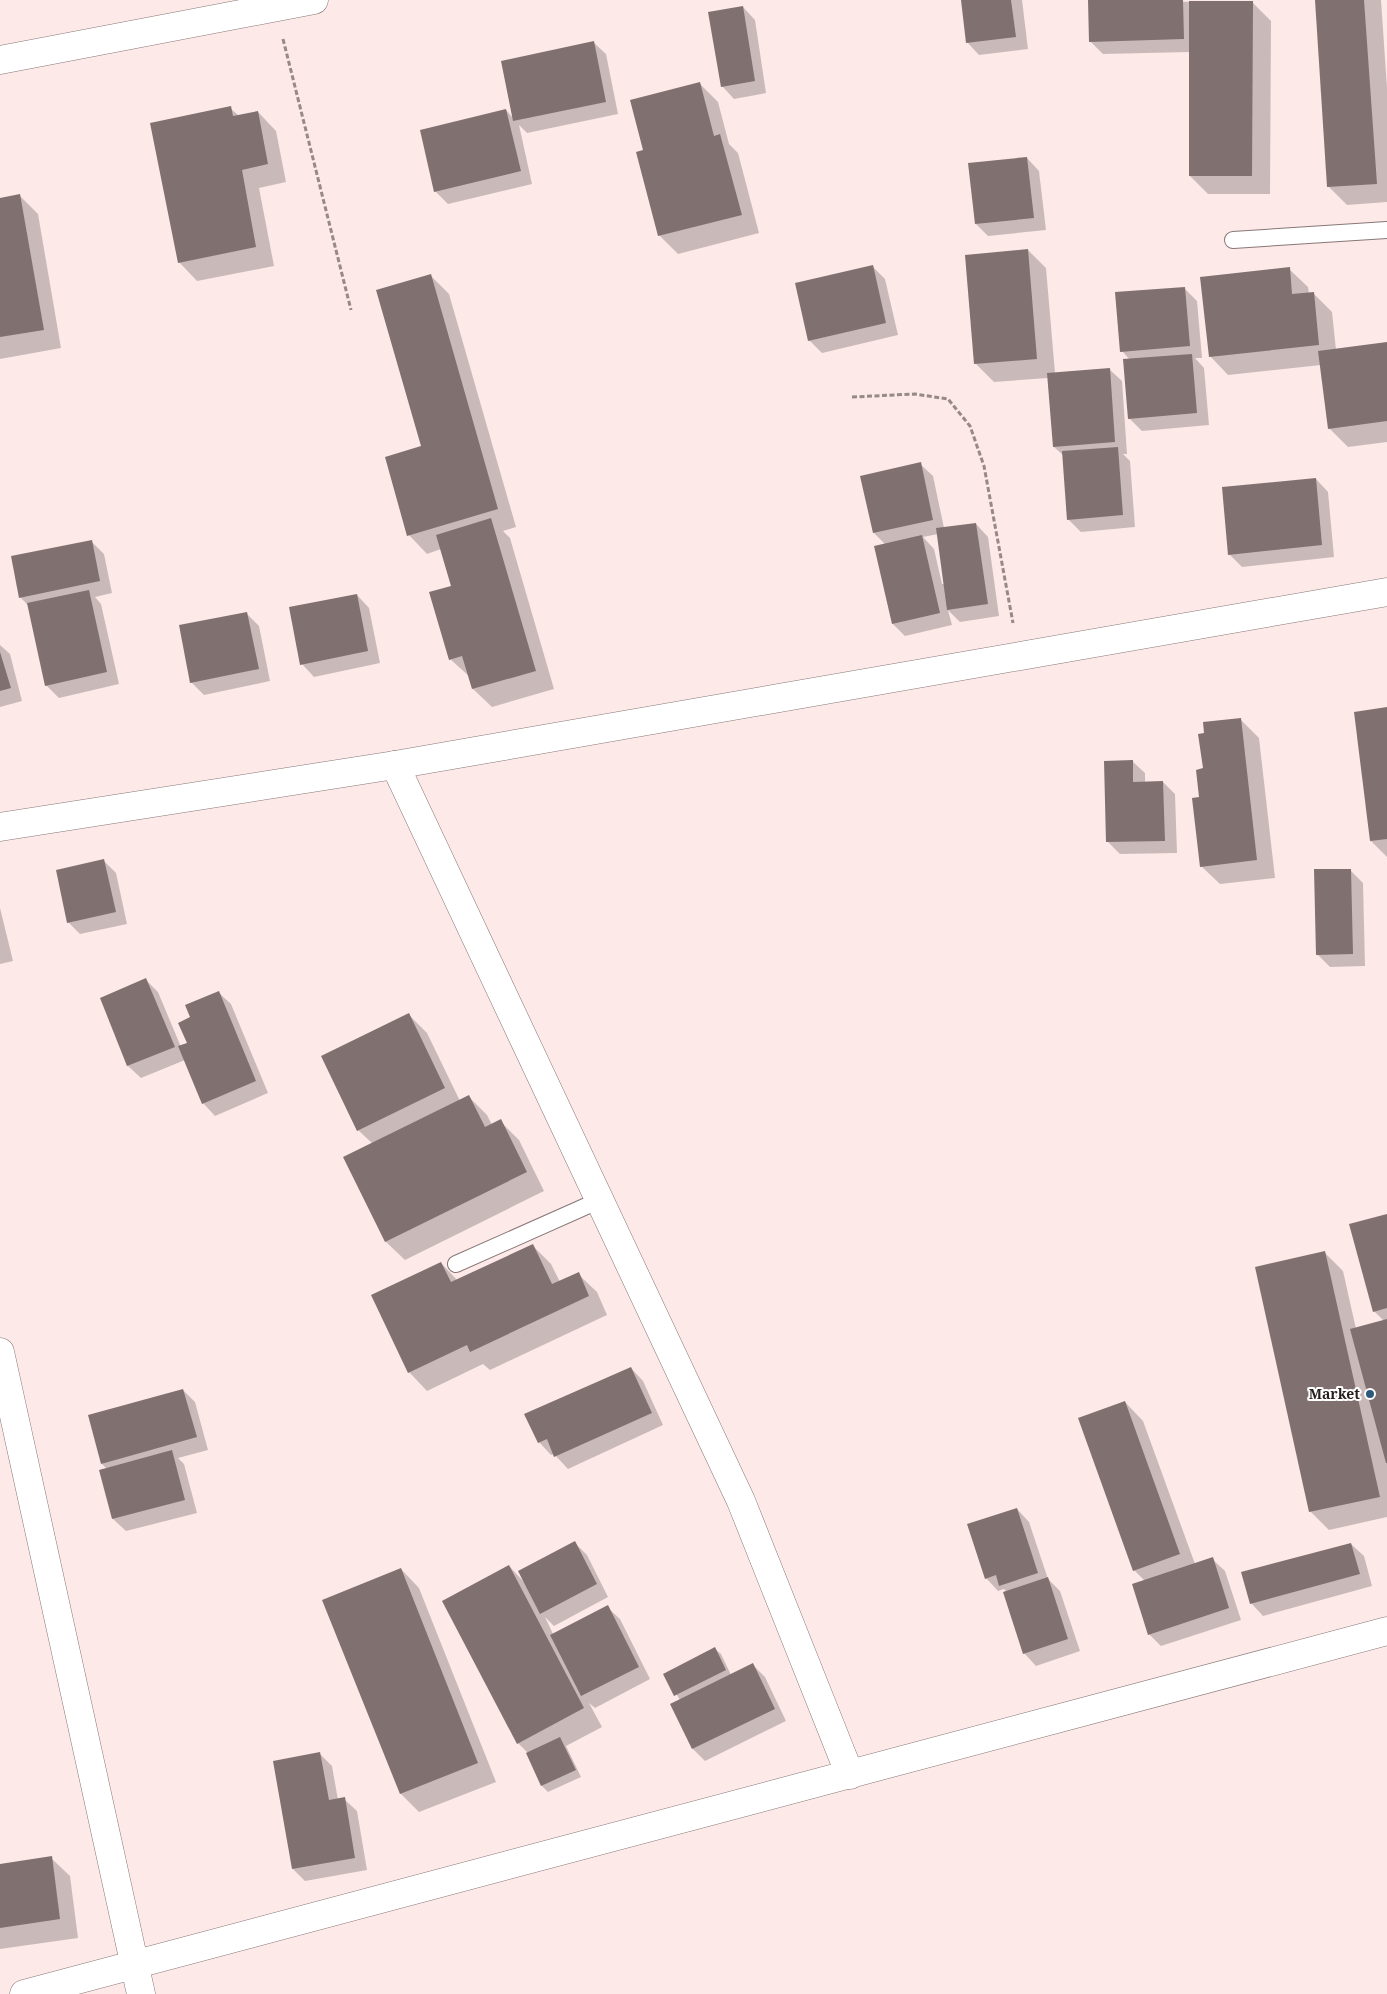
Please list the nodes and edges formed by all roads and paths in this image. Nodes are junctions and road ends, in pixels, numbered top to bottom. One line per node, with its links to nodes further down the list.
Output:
1 (314, 0): 2 (street)
2 (275, 7): 3 (street); 6 (path)
3 (0, 60)
4 (1387, 230): 5 (lane)
5 (1233, 240)
6 (351, 310)
7 (852, 397): 9 (path)
8 (1387, 592): 9 (street)
9 (1019, 656): 10 (street)
10 (395, 765): 11 (street); 12 (street)
11 (0, 827)
12 (600, 1200): 13 (lane); 16 (street)
13 (456, 1264)
14 (0, 1352): 17 (street)
15 (1387, 1631): 16 (street)
16 (850, 1776): 17 (street)
17 (134, 1964): 18 (street); 19 (street)
18 (24, 1994)
19 (141, 1994)

